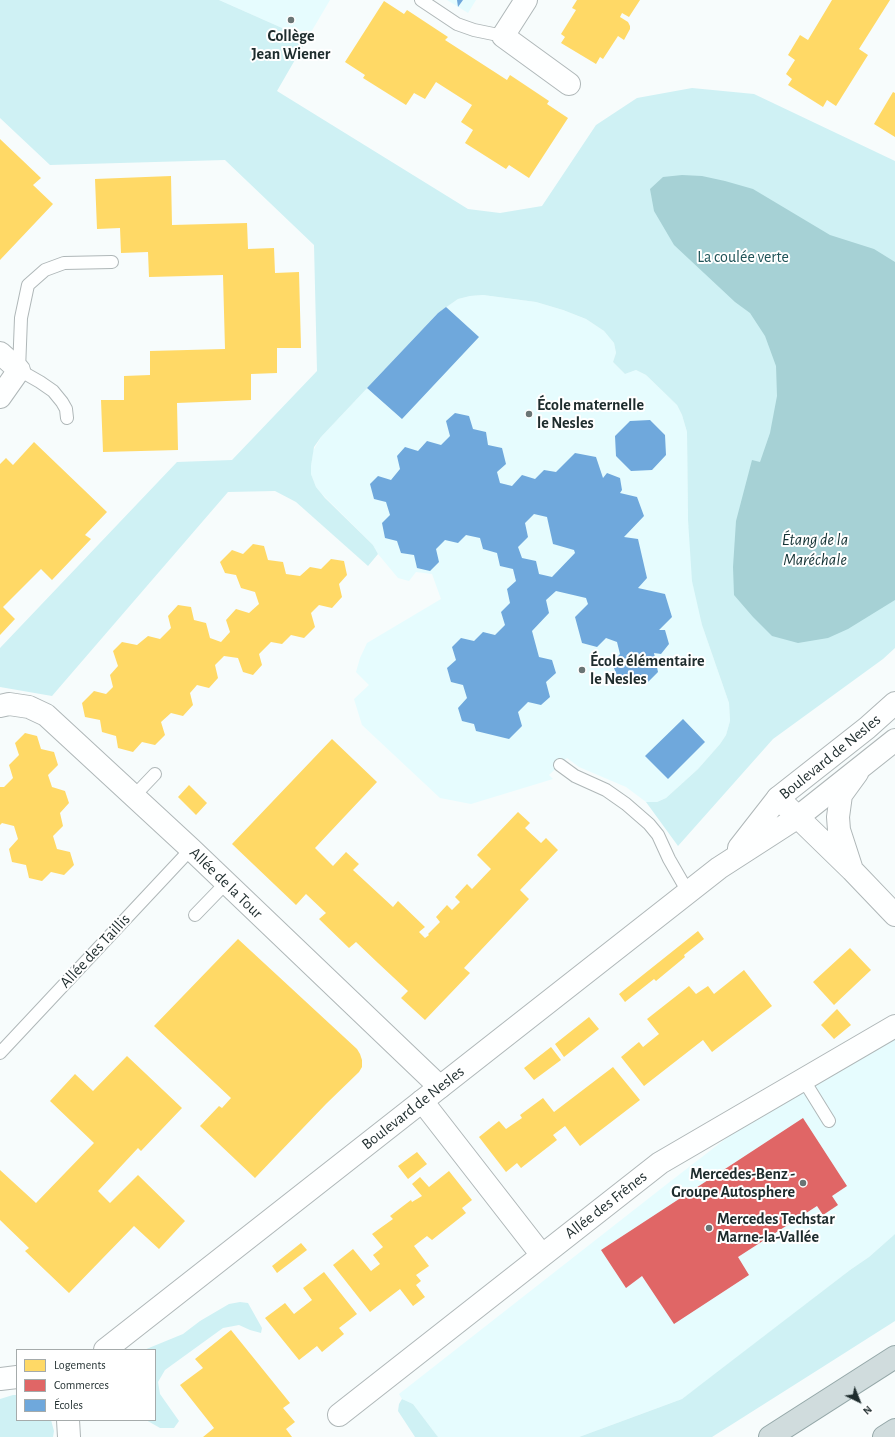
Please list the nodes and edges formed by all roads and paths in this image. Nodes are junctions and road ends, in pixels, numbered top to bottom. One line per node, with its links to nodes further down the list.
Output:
1 (421, 0): 3 (lane)
2 (526, 0): 3 (street)
3 (503, 36): 4 (street)
4 (569, 84)
5 (112, 262): 7 (lane)
6 (0, 353): 7 (street)
7 (19, 370): 8 (street); 9 (lane)
8 (0, 397)
9 (67, 418)
10 (895, 703): 17 (street, Boulevard de Nesles)
11 (0, 706): 16 (street, Allée de la Tour)
12 (895, 740): 14 (street, Boulevard de Nesles)
13 (560, 765): 23 (lane)
14 (863, 766): 18 (street, Boulevard de Nesles); 21 (street)
15 (155, 774): 16 (lane)
16 (134, 796): 19 (street, Allée de la Tour)
17 (778, 798): 18 (street); 20 (street, Boulevard de Nesles)
18 (798, 818): 20 (street, Boulevard de Nesles); 21 (street)
19 (191, 849): 22 (street, Allée de la Tour); 27 (lane, Allée des Taillis)
20 (721, 867): 23 (street, Boulevard de Nesles)
21 (852, 870): 25 (street)
22 (226, 883): 24 (lane); 29 (street, Allée de la Tour)
23 (688, 892): 29 (street, Boulevard de Nesles)
24 (195, 915)
25 (895, 915)
26 (895, 1026): 28 (street, Allée des Frênes)
27 (0, 1053)
28 (803, 1079): 31 (lane); 32 (street, Allée des Frênes)
29 (440, 1087): 30 (street, Boulevard de Nesles)
30 (422, 1101): 32 (street); 33 (street, Boulevard de Nesles)
31 (829, 1121)
32 (542, 1254): 37 (street, Allée des Frênes)
33 (106, 1349)
34 (895, 1357): 41 (highway)
35 (16, 1377): 36 (street)
36 (0, 1379)
37 (339, 1415)
38 (68, 1421): 40 (street)
39 (895, 1430): 42 (highway)
40 (69, 1437)
41 (770, 1437)
42 (884, 1437)

